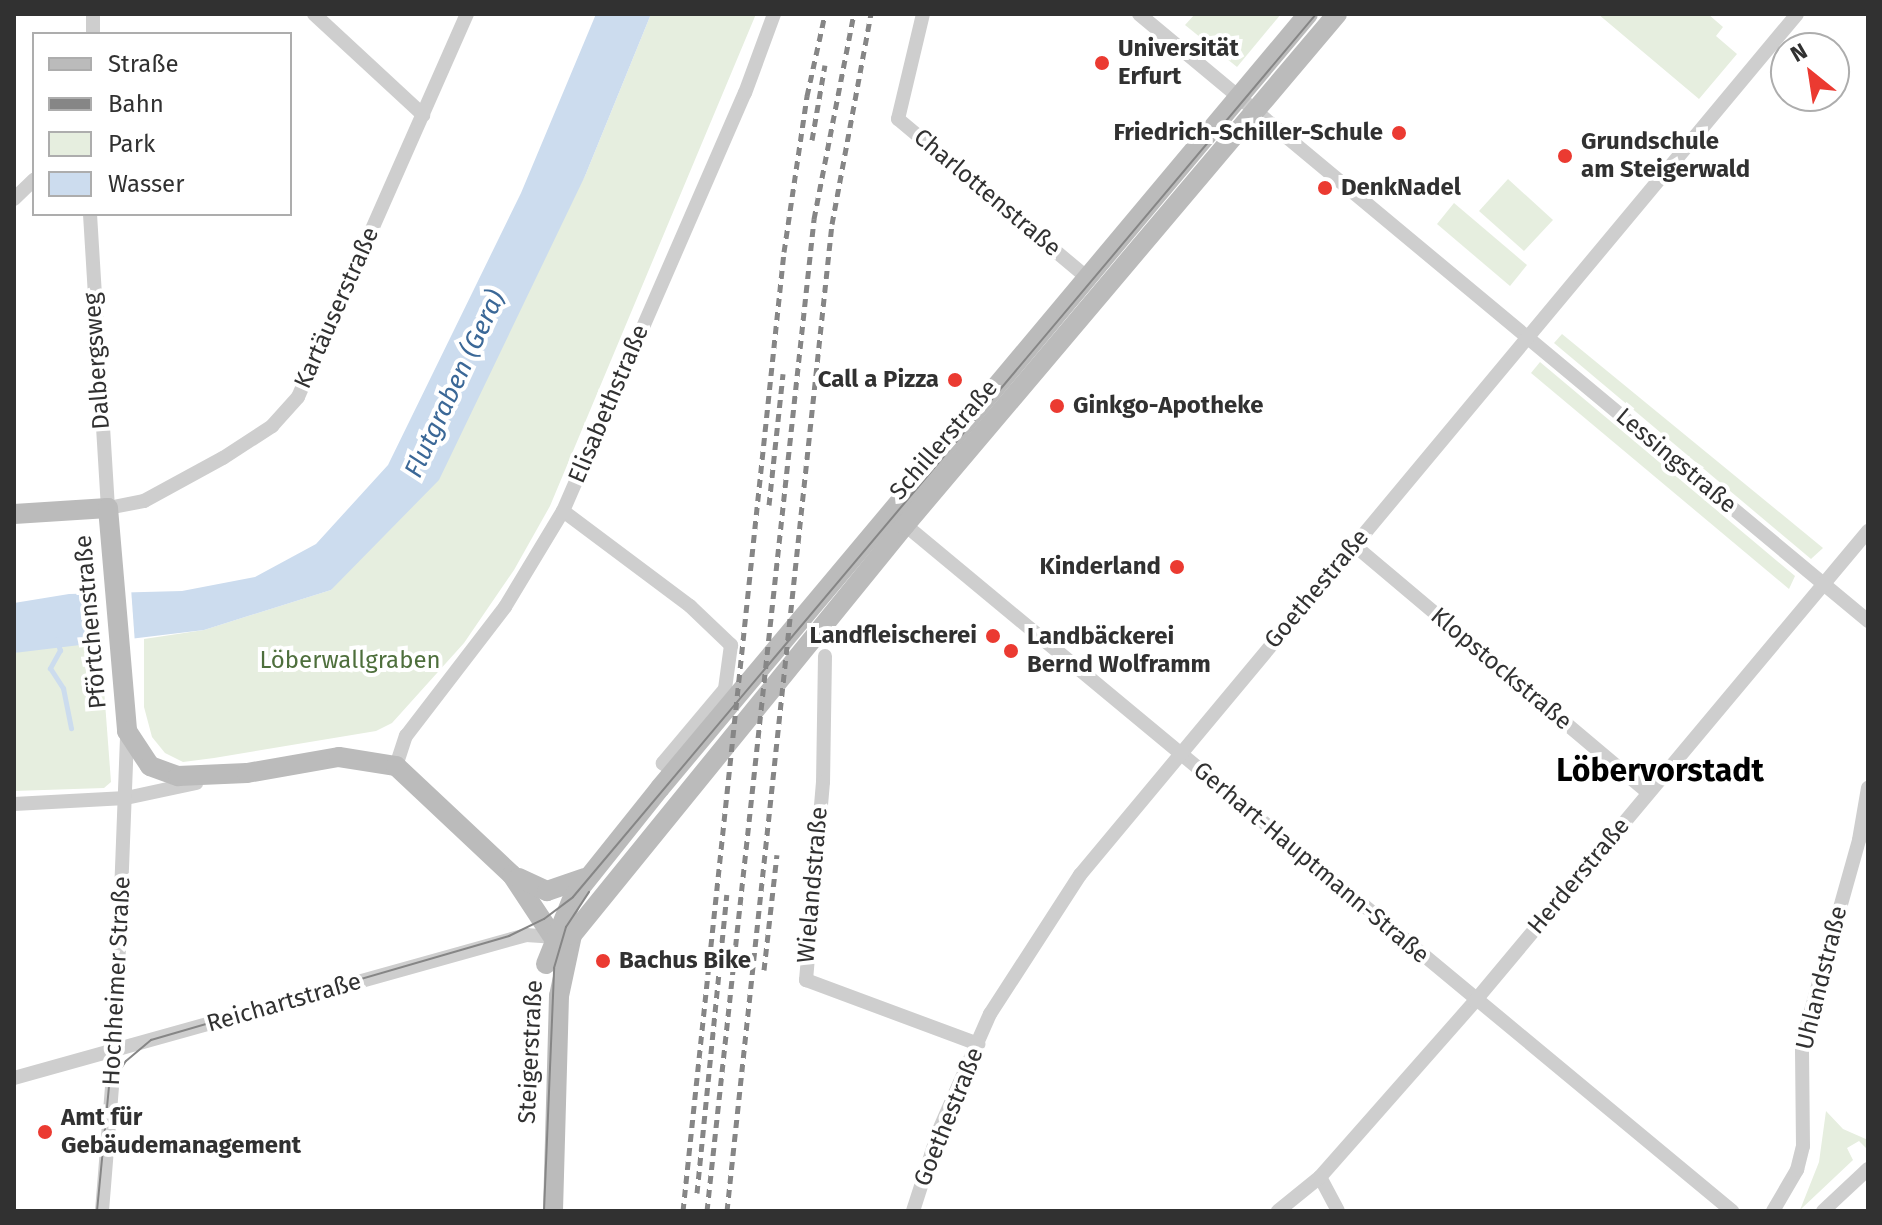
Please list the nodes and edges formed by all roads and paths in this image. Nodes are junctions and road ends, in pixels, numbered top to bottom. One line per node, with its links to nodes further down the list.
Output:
1 (314, 14): 11 (street)
2 (467, 14): 11 (street, Kartäuserstraße)
3 (774, 14): 18 (street, Elisabethstraße)
4 (923, 14): 15 (street, Charlottenstraße)
5 (1139, 14): 9 (street, Lessingstraße)
6 (1308, 14): 9 (main road, Schillerstraße)
7 (1337, 14): 10 (main road, Schillerstraße)
8 (1797, 14): 16 (street, Goethestraße)
9 (1239, 95): 10 (street, Lessingstraße); 15 (main road, Schillerstraße)
10 (1256, 109): 16 (street, Lessingstraße); 20 (main road, Schillerstraße)
11 (423, 115): 17 (street, Kartäuserstraße)
12 (32, 182): 13 (street)
13 (14, 199)
14 (90, 216): 17 (street, Dalbergsweg)
15 (1084, 275): 20 (main road, Schillerstraße)
16 (1529, 336): 22 (street, Goethestraße); 23 (street, Lessingstraße)
17 (108, 508): 19 (main road); 26 (main road, Pförtchenstraße)
18 (563, 511): 28 (street, Elisabethstraße); 29 (street, Schillerstraße)
19 (14, 514)
20 (898, 518): 27 (street, Gerhart-Hauptmann-Straße); 29 (main road, Schillerstraße); 37 (main road, Schillerstraße)
21 (1868, 531): 23 (street, Herderstraße)
22 (1354, 545): 27 (street, Goethestraße); 32 (street, Klopstockstraße)
23 (1824, 584): 24 (street, Lessingstraße); 32 (street, Herderstraße)
24 (1868, 621)
25 (825, 656): 41 (street, Wielandstraße)
26 (127, 731): 30 (main road, Pförtchenstraße); 33 (street, Pförtchenstraße)
27 (1180, 753): 40 (street, Gerhart-Hauptmann-Straße); 41 (street, Goethestraße)
28 (396, 766): 30 (main road, Pförtchenstraße); 36 (main road)
29 (673, 772): 35 (main road, Schillerstraße)
30 (247, 773): 33 (street, Pförtchenstraße)
31 (1868, 788): 52 (street, Uhlandstraße)
32 (1649, 793): 40 (street, Herderstraße)
33 (126, 798): 34 (street); 42 (street, Hochheimer Straße)
34 (14, 804)
35 (591, 874): 36 (main road); 38 (main road, Steigerstraße)
36 (512, 875): 38 (main road)
37 (593, 903): 39 (main road, Steigerstraße)
38 (553, 937): 39 (main road, Steigerstraße); 42 (street, Reichartstraße)
39 (554, 965): 47 (main road, Steigerstraße)
40 (1475, 1001): 45 (street, Herderstraße); 51 (street, Gerhart-Hauptmann-Straße)
41 (978, 1044): 48 (street, Goethestraße)
42 (115, 1050): 43 (street, Reichartstraße); 46 (street, Hochheimer Straße)
43 (14, 1078)
44 (1868, 1169): 53 (street)
45 (1320, 1177): 49 (street, Herderstraße); 50 (street)
46 (102, 1211)
47 (553, 1211)
48 (913, 1211)
49 (1278, 1211)
50 (1338, 1211)
51 (1732, 1211)
52 (1773, 1211)
53 (1823, 1211)

